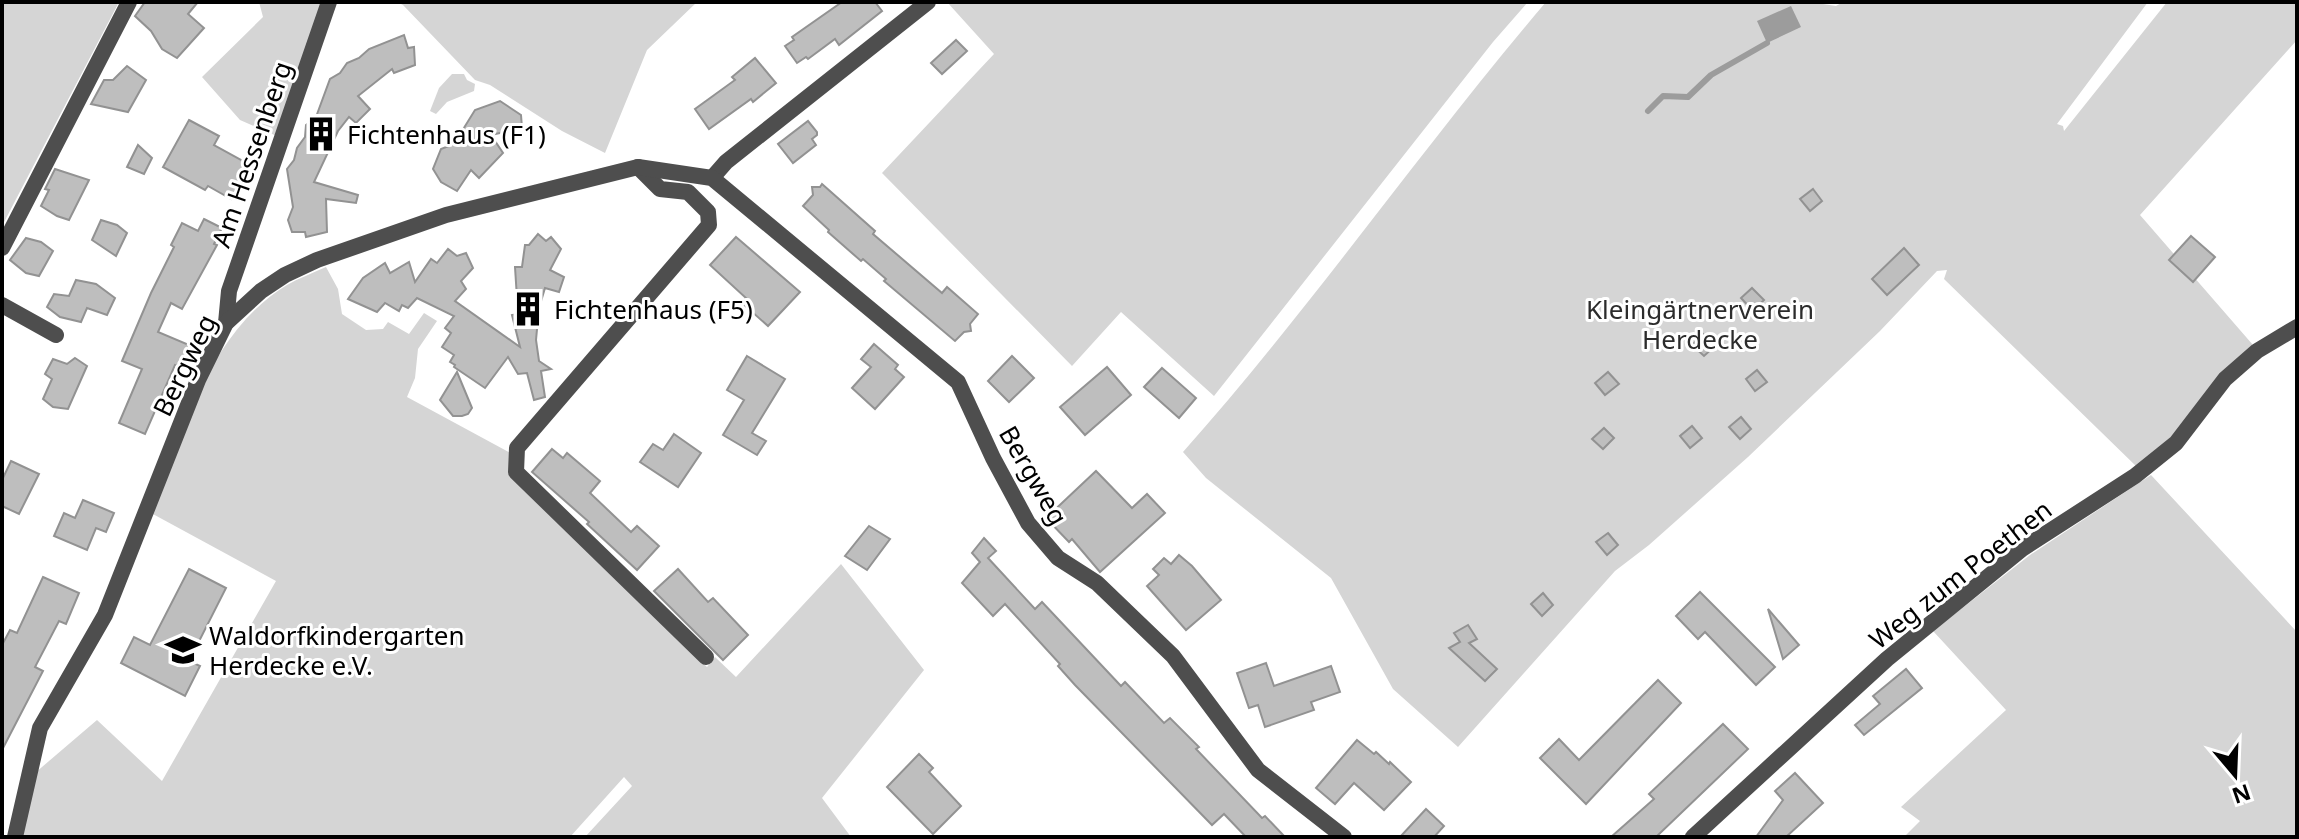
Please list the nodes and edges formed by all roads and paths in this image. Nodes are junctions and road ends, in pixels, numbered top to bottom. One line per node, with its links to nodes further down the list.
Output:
1 (129, 2): 6 (street)
2 (329, 2): 8 (street, Am Hessenberg)
3 (928, 2): 5 (street)
4 (638, 167): 5 (street, Bergweg); 8 (street, Bergweg); 11 (street)
5 (712, 178): 13 (street, Bergweg)
6 (2, 248)
7 (2, 305): 10 (street)
8 (226, 323): 12 (street, Bergweg)
9 (2297, 327): 14 (street, Weg zum Poethen)
10 (56, 335)
11 (706, 657)
12 (15, 837)
13 (1344, 837)
14 (1693, 837)

